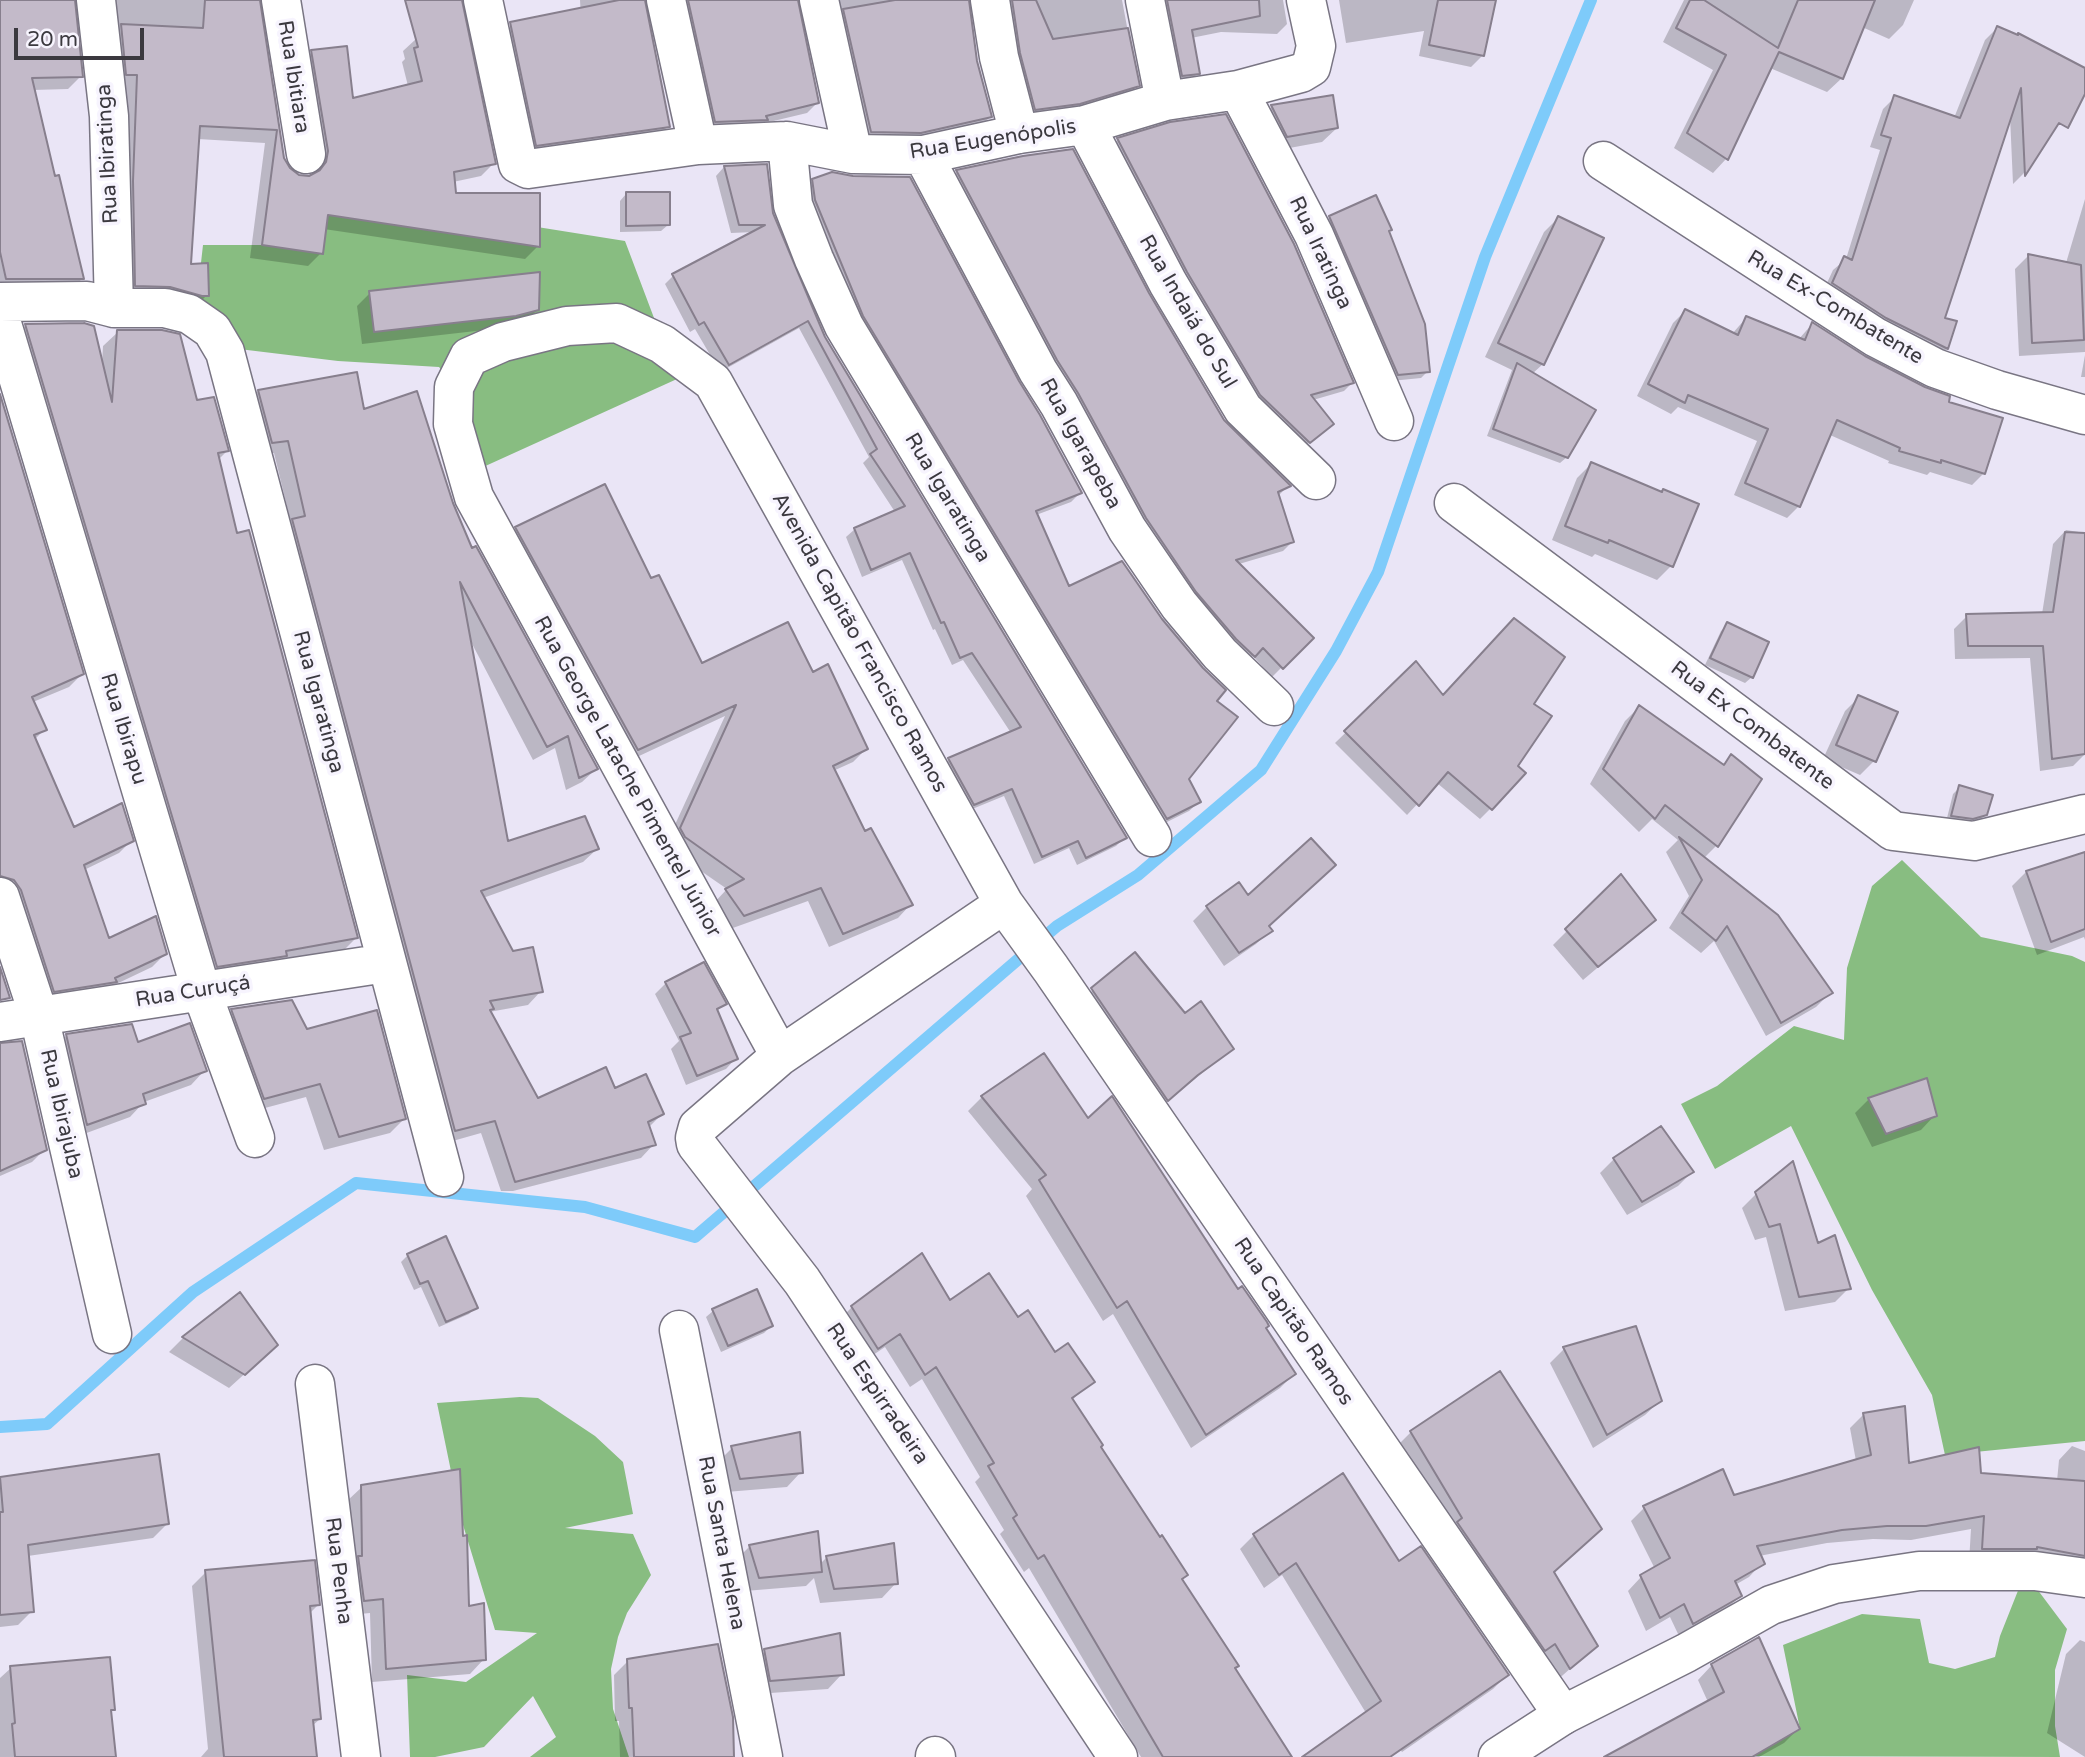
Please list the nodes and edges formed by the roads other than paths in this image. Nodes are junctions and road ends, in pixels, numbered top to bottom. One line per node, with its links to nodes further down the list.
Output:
1 (96, 0): 20 (street, Rua Ibiratinga)
2 (281, 0): 15 (street, Rua Ibitiara)
3 (483, 0): 14 (street, Rua Eugenópolis)
4 (666, 0): 14 (street)
5 (819, 0): 16 (street)
6 (990, 0): 12 (street)
7 (1145, 0): 10 (street)
8 (1306, 0): 9 (street, Rua Eugenópolis)
9 (1238, 90): 10 (street, Rua Eugenópolis); 24 (street, Rua Iratinga)
10 (1165, 101): 11 (street, Rua Eugenópolis)
11 (1085, 125): 12 (street, Rua Eugenópolis); 25 (street, Rua Indaiá do Sul)
12 (1019, 134): 17 (street, Rua Eugenópolis)
13 (787, 141): 14 (street, Rua Eugenópolis); 16 (street, Rua Eugenópolis); 29 (street, Rua Igaratinga)
14 (698, 145)
15 (306, 154)
16 (853, 154): 17 (street, Rua Eugenópolis)
17 (923, 155): 27 (street, Rua Igarapeba)
18 (1603, 161): 23 (street, Rua Ex-Combatente)
19 (0, 302): 20 (street, Rua Igaratinga)
20 (114, 308): 32 (street, Rua Igaratinga)
21 (0, 317): 33 (street, Rua Ibirapu)
22 (713, 383): 31 (street, Avenida Capitão Francisco Ramos); 36 (street, Rua George Latache Pimentel Júnior)
23 (2085, 415)
24 (1394, 421)
25 (1316, 480)
26 (1454, 503): 28 (street, Rua Ex Combatente)
27 (1274, 706)
28 (2085, 814)
29 (1152, 837)
30 (0, 897): 34 (street, Rua Ibirajuba)
31 (1013, 916): 36 (street); 43 (street, Rua Capitão Ramos)
32 (386, 963): 33 (street, Rua Curuçá); 38 (street, Rua Igaratinga)
33 (201, 990): 34 (street, Rua Curuçá); 37 (street, Rua Ibirapu)
34 (39, 1016): 35 (street, Rua Curuçá); 40 (street, Rua Ibirajuba)
35 (0, 1022)
36 (780, 1056): 46 (street, Rua Espirradeira)
37 (255, 1138)
38 (443, 1177)
39 (678, 1330): 45 (street, Rua Santa Helena)
40 (112, 1334)
41 (315, 1384): 44 (street, Rua Penha)
42 (2085, 1578): 43 (street)
43 (1563, 1715): 47 (street)
44 (361, 1757)
45 (763, 1757)
46 (1118, 1757)
47 (1498, 1757)

